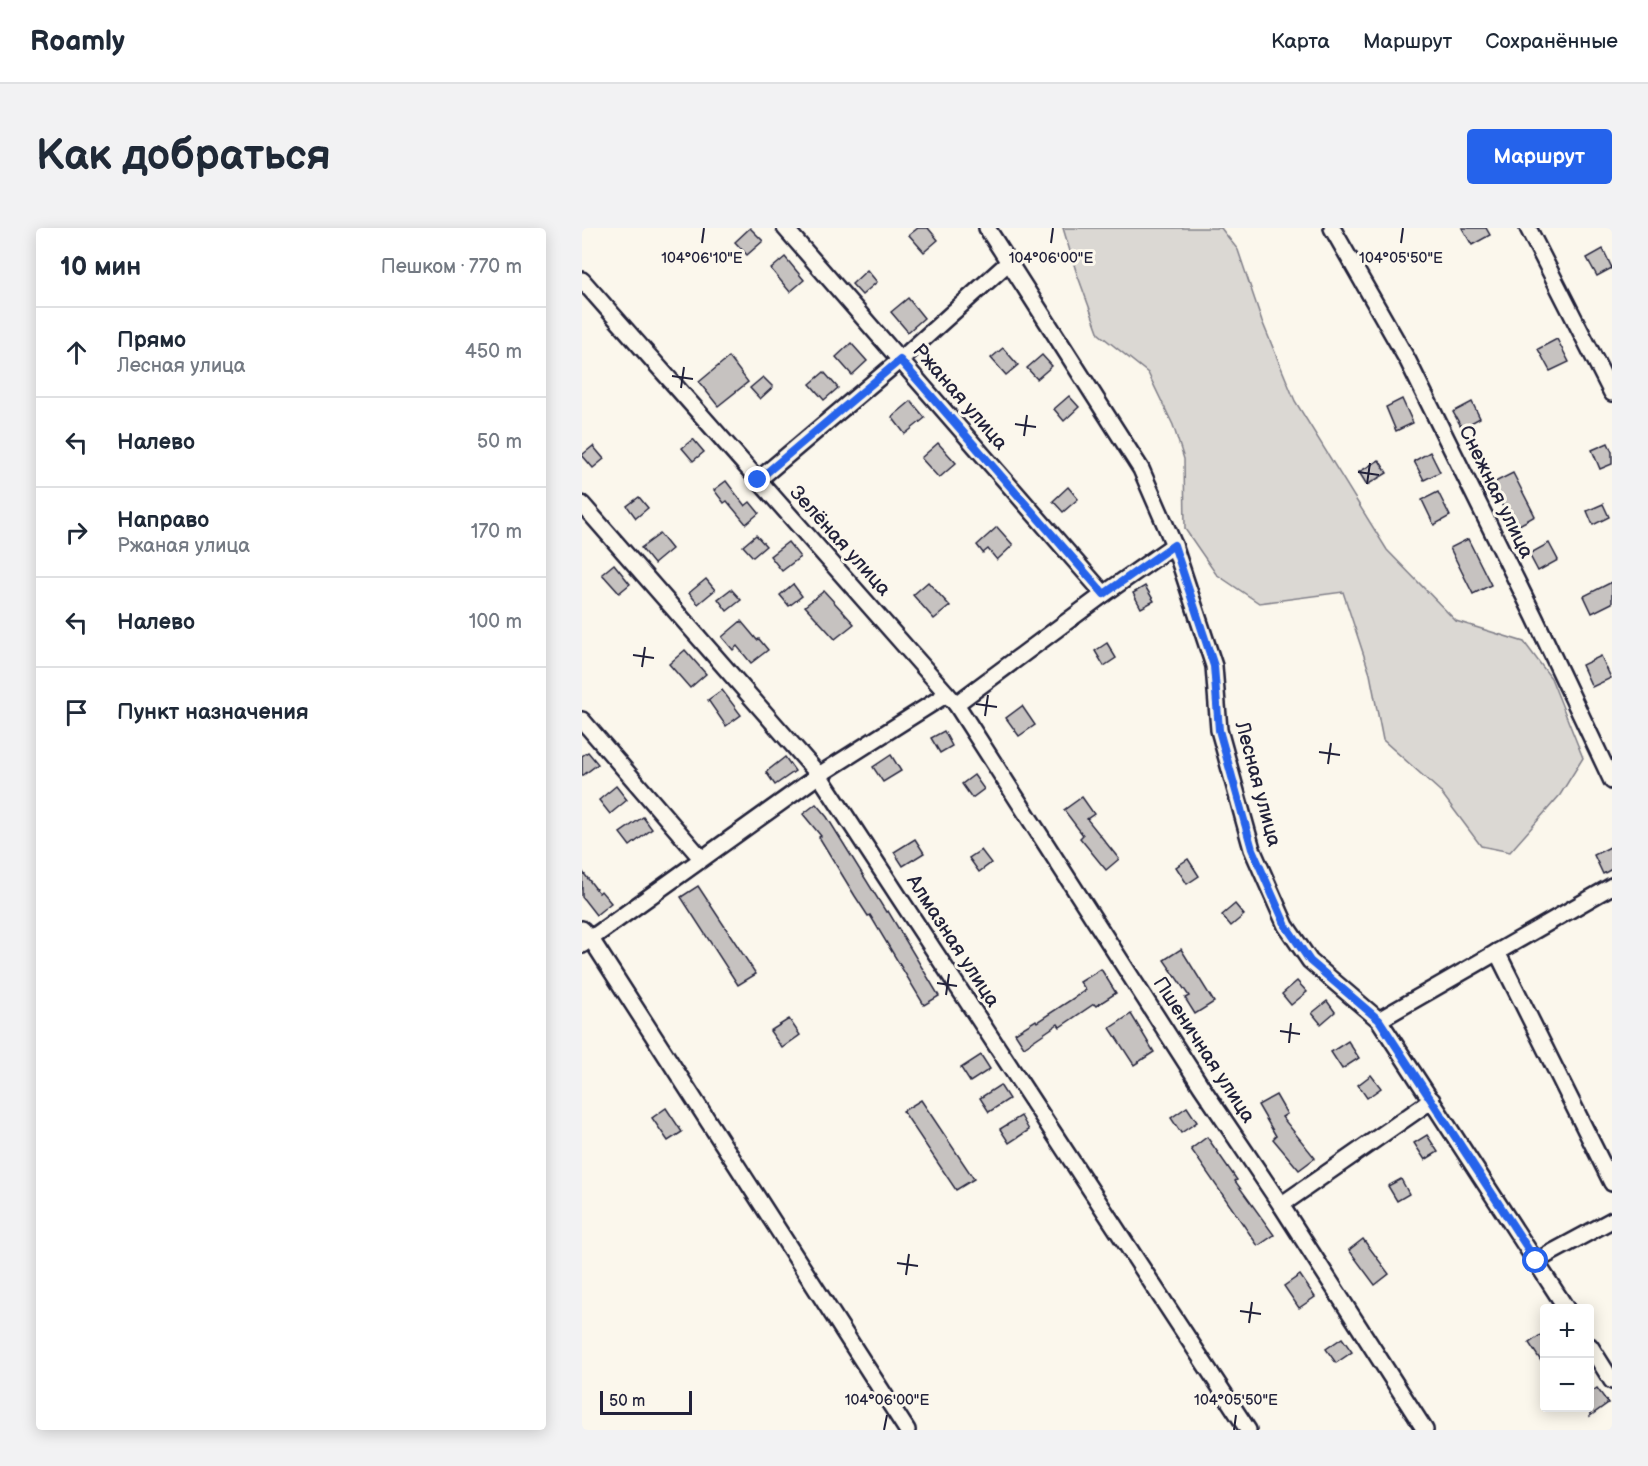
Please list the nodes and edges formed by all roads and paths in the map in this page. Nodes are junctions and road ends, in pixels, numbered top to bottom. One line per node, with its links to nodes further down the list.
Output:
1 (785, 228): 7 (street, Ржаная улица)
2 (987, 228): 5 (street, Лесная улица)
3 (1332, 228): 16 (street, Снежная улица)
4 (1528, 228): 8 (street)
5 (1009, 262): 7 (street); 11 (street, Лесная улица)
6 (582, 280): 9 (street, Зелёная улица)
7 (900, 360): 9 (street); 12 (street, Ржаная улица)
8 (1612, 393)
9 (758, 480): 13 (street, Зелёная улица)
10 (582, 504): 15 (street, Алмазная улица)
11 (1174, 545): 12 (street); 21 (street, Лесная улица)
12 (1104, 594): 13 (street)
13 (951, 699): 15 (street); 24 (street, Пшеничная улица)
14 (582, 720): 17 (street)
15 (819, 774): 17 (street); 31 (street, Алмазная улица)
16 (1612, 781)
17 (701, 858): 19 (street)
18 (1612, 886): 20 (street)
19 (585, 938): 30 (street)
20 (1497, 952): 21 (street); 23 (street)
21 (1379, 1020): 22 (street, Лесная улица)
22 (1432, 1100): 24 (street); 26 (street, Лесная улица)
23 (1612, 1183)
24 (1281, 1205): 32 (street, Пшеничная улица)
25 (1612, 1220): 26 (street)
26 (1536, 1261): 27 (street, Лесная улица)
27 (1563, 1304)
28 (1594, 1352): 29 (street)
29 (1612, 1381)
30 (907, 1430)
31 (1248, 1430)
32 (1425, 1430)

